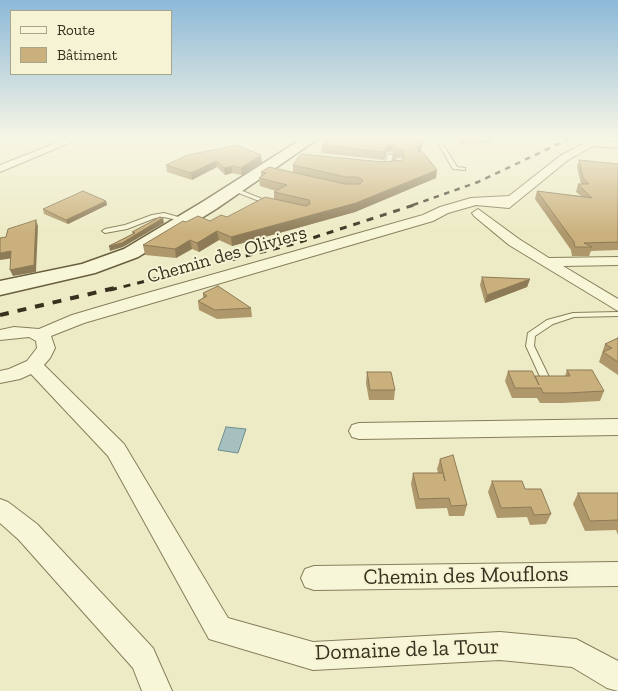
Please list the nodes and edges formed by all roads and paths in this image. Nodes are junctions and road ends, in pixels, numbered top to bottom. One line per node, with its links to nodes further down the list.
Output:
1 (269, 170): 3 (main road)
2 (548, 170): 4 (street, Chemin des Oliviers)
3 (233, 189): 5 (lane); 8 (main road)
4 (512, 199): 6 (street, Chemin des Oliviers); 7 (street, Chemin des Oliviers)
5 (273, 204)
6 (478, 213): 7 (street, Chemin des Oliviers); 11 (street)
7 (428, 218): 16 (street, Chemin des Oliviers)
8 (186, 220): 9 (lane); 12 (main road)
9 (105, 231)
10 (618, 261): 11 (street)
11 (549, 262): 13 (street)
12 (0, 288)
13 (618, 306)
14 (618, 314): 19 (lane)
15 (0, 335): 16 (street)
16 (39, 335): 17 (street)
17 (33, 365): 18 (street); 25 (street, Domaine de la Tour)
18 (0, 377)
19 (545, 379)
20 (618, 426): 21 (street)
21 (359, 430)
22 (0, 509): 26 (street)
23 (618, 574): 24 (street, Chemin des Mouflons)
24 (314, 578)
25 (618, 677)
26 (157, 691)

